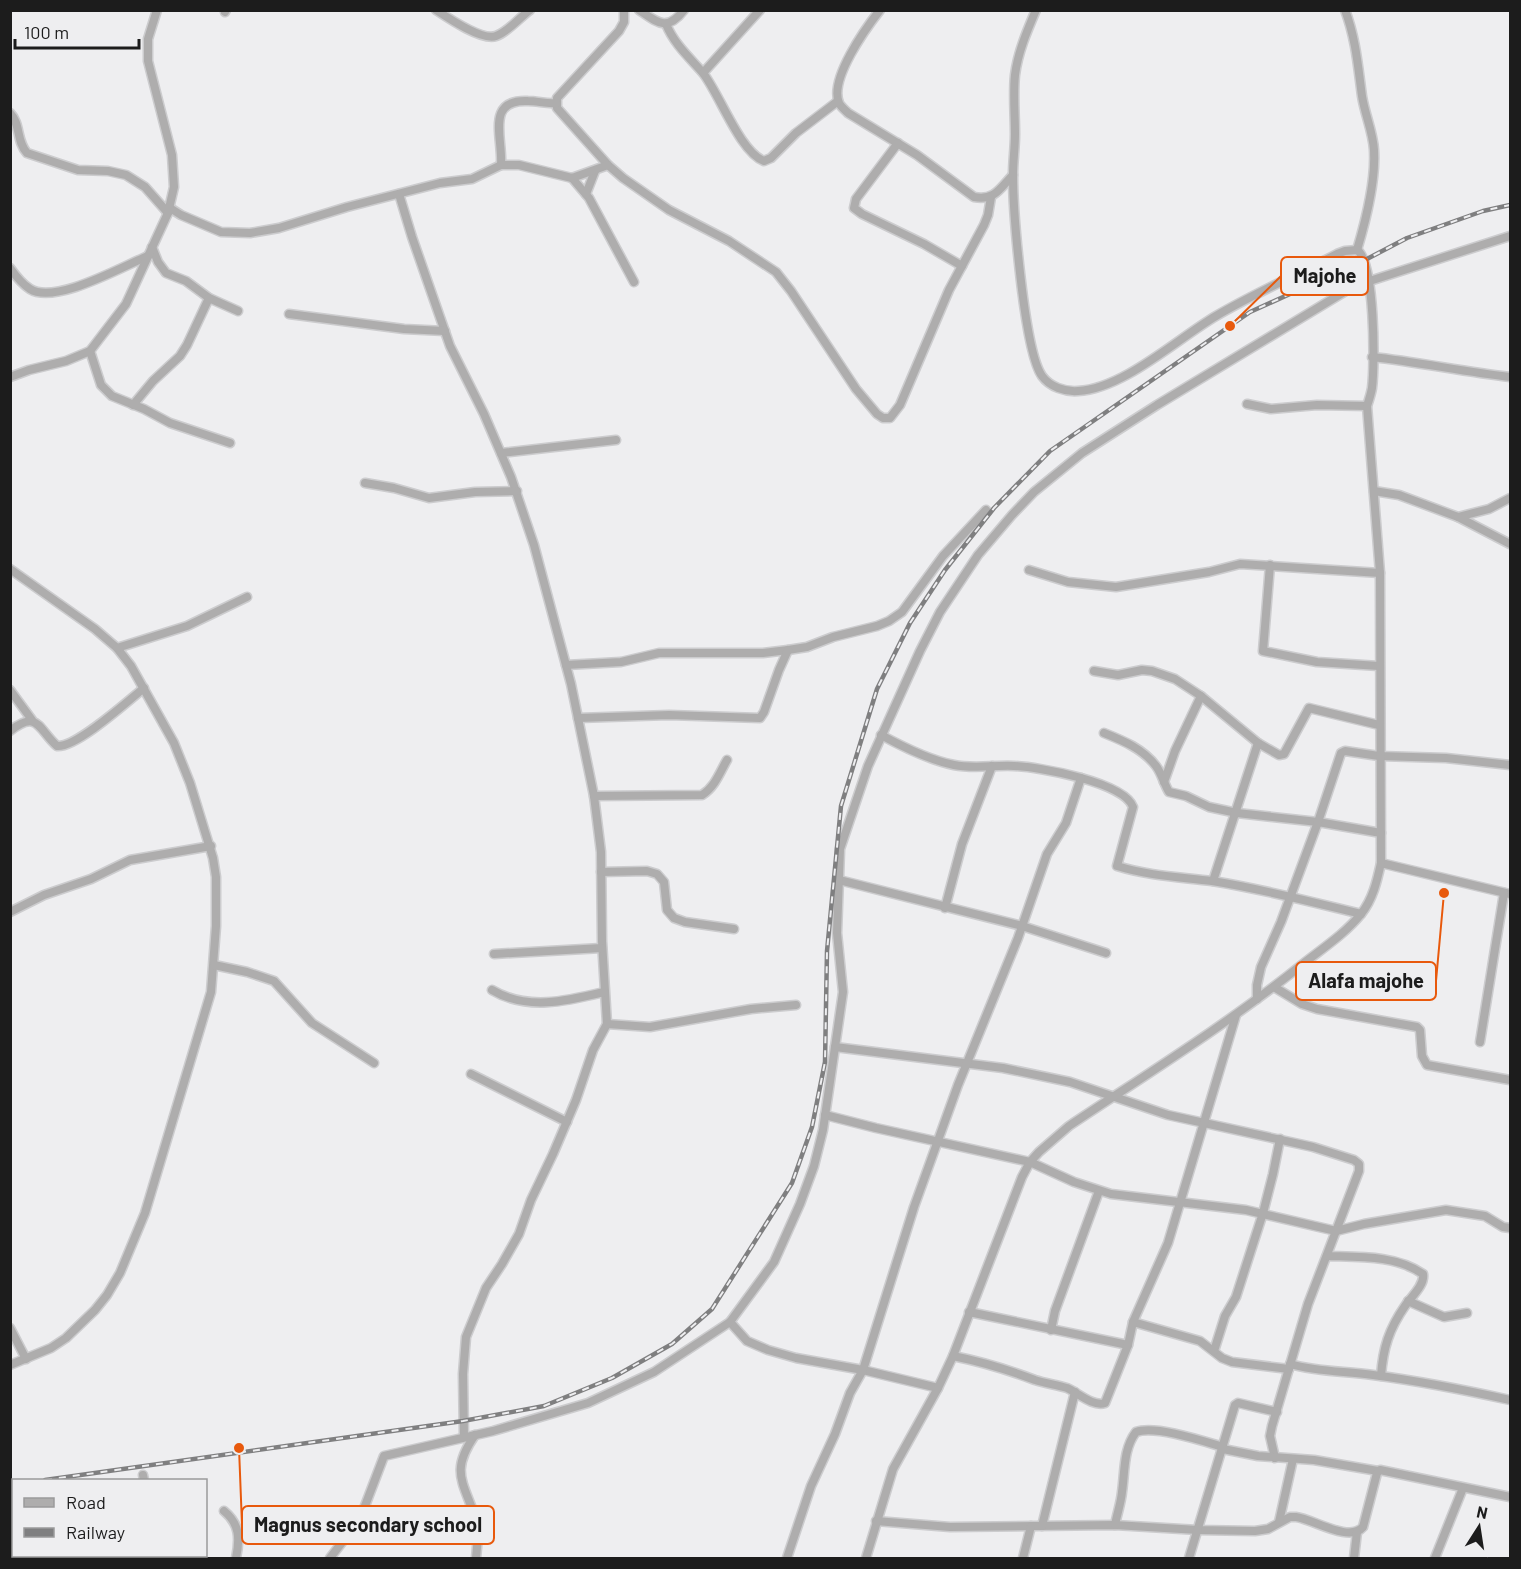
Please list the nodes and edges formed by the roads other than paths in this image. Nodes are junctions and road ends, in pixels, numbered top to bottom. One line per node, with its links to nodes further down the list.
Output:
1 (158, 10): 25 (street)
2 (436, 10): 3 (street)
3 (530, 10)
4 (624, 10): 14 (street)
5 (639, 10): 11 (street)
6 (684, 10): 11 (street)
7 (760, 10): 12 (street)
8 (880, 10): 13 (street)
9 (1036, 10): 20 (street)
10 (1345, 10): 28 (street)
11 (666, 24): 12 (street)
12 (703, 73): 13 (street)
13 (838, 101): 16 (street)
14 (556, 103): 17 (street); 18 (street)
15 (10, 113): 25 (street)
16 (898, 143): 24 (street); 30 (street)
17 (501, 165): 21 (street); 22 (street)
18 (608, 165): 19 (street); 30 (street)
19 (595, 171): 21 (street); 23 (street)
20 (1013, 175): 24 (street); 28 (street)
21 (572, 178): 23 (street)
22 (399, 194): 25 (street); 37 (street)
23 (586, 194): 33 (street)
24 (991, 197): 30 (street)
25 (169, 210): 27 (street)
26 (1510, 236): 32 (street)
27 (152, 247): 29 (street); 34 (street)
28 (1357, 250): 32 (street)
29 (148, 256): 31 (street); 38 (street)
30 (962, 266)
31 (10, 268)
32 (1370, 280): 39 (street); 73 (street)
33 (634, 282)
34 (209, 298): 35 (street); 43 (street)
35 (238, 311)
36 (289, 314): 37 (street)
37 (445, 331): 47 (street)
38 (90, 351): 40 (street); 43 (street)
39 (1372, 357): 41 (street); 44 (street)
40 (10, 377)
41 (1510, 377)
42 (1247, 404): 44 (street)
43 (133, 405): 46 (street)
44 (1367, 406): 50 (street)
45 (616, 440): 47 (street)
46 (230, 443)
47 (501, 453): 49 (street)
48 (365, 483): 49 (street)
49 (517, 491): 62 (street)
50 (1374, 491): 53 (street); 58 (street)
51 (1510, 498): 53 (street)
52 (986, 510): 61 (street)
53 (1458, 517): 54 (street)
54 (1510, 544)
55 (1270, 565): 57 (street); 58 (street); 63 (street)
56 (10, 569): 60 (street)
57 (1029, 570)
58 (1380, 573): 63 (street)
59 (247, 597): 60 (street)
60 (117, 648): 65 (street)
61 (788, 650): 62 (street); 68 (street)
62 (566, 666): 68 (street)
63 (1379, 666): 70 (street)
64 (1094, 671): 67 (street)
65 (144, 688): 69 (street); 85 (street)
66 (10, 690): 69 (street)
67 (1201, 696): 74 (street); 80 (street)
68 (578, 718): 81 (street)
69 (32, 720): 71 (street)
70 (1379, 725): 74 (street); 75 (street)
71 (10, 731)
72 (1104, 733): 80 (street)
73 (881, 735): 78 (street); 88 (street)
74 (1258, 743): 82 (street)
75 (1379, 756): 77 (street); 83 (street); 84 (street)
76 (727, 760): 81 (street)
77 (1510, 765)
78 (992, 766): 79 (street); 92 (street)
79 (1081, 778): 89 (street); 95 (street)
80 (1164, 782): 82 (street)
81 (594, 796): 87 (street)
82 (1236, 813): 83 (street); 89 (street)
83 (1318, 822): 84 (street); 91 (street)
84 (1381, 833): 86 (street)
85 (211, 846): 93 (street); 100 (street)
86 (1381, 863): 90 (street); 94 (street)
87 (601, 872): 96 (street); 97 (street)
88 (839, 880): 92 (street); 109 (street)
89 (1213, 881): 91 (street)
90 (1507, 893): 108 (street)
91 (1290, 896): 94 (street); 104 (street)
92 (945, 908): 95 (street)
93 (10, 912)
94 (1361, 914): 101 (street)
95 (1022, 926): 98 (street); 111 (street)
96 (734, 929)
97 (602, 948): 99 (street); 103 (street)
98 (1106, 953)
99 (494, 954)
100 (214, 965): 110 (street); 137 (street)
101 (1274, 987): 104 (street); 113 (street)
102 (492, 990): 103 (street)
103 (604, 992): 107 (street)
104 (1257, 999): 106 (street)
105 (796, 1005): 107 (street)
106 (1236, 1015): 114 (street); 117 (street)
107 (607, 1024): 116 (street)
108 (1480, 1042)
109 (835, 1047): 111 (street); 115 (street)
110 (374, 1063)
111 (967, 1064): 114 (street); 119 (street)
112 (471, 1074): 116 (street)
113 (1510, 1080)
114 (1114, 1096): 117 (street); 120 (street)
115 (825, 1115): 119 (street); 130 (street)
116 (567, 1122): 147 (street)
117 (1205, 1122): 118 (street); 122 (street)
118 (1280, 1139): 123 (street); 125 (street)
119 (939, 1142): 120 (street); 140 (street)
120 (1030, 1162): 121 (street); 128 (street)
121 (1099, 1191): 122 (street); 133 (street)
122 (1181, 1202): 123 (street); 131 (street)
123 (1263, 1213): 125 (street); 135 (street)
124 (1510, 1228): 125 (street)
125 (1336, 1231): 126 (street)
126 (1327, 1256): 127 (street); 139 (street)
127 (1408, 1301): 129 (street); 141 (street)
128 (969, 1312): 133 (street); 136 (street)
129 (1467, 1313)
130 (730, 1322): 140 (street); 146 (street)
131 (1133, 1322): 134 (street); 135 (street)
132 (10, 1328): 137 (street)
133 (1051, 1330): 134 (street)
134 (1128, 1345): 143 (street)
135 (1214, 1351): 139 (street)
136 (952, 1356): 142 (street); 143 (street)
137 (26, 1359): 138 (street)
138 (10, 1365)
139 (1289, 1366): 141 (street); 145 (street)
140 (863, 1370): 142 (street); 165 (street)
141 (1381, 1376): 144 (street)
142 (938, 1388): 155 (street)
143 (1075, 1392): 159 (street)
144 (1510, 1400)
145 (1277, 1412): 148 (street); 149 (street)
146 (475, 1435): 147 (street); 164 (street)
147 (464, 1437): 163 (street)
148 (1223, 1448): 149 (street); 157 (street); 160 (street)
149 (1275, 1458): 150 (street)
150 (1293, 1459): 151 (street); 156 (street)
151 (1378, 1471): 152 (street); 161 (street)
152 (1463, 1488): 153 (street); 170 (street)
153 (1510, 1497)
154 (224, 1511): 162 (street)
155 (876, 1521): 158 (street); 166 (street)
156 (1279, 1522): 160 (street); 161 (street)
157 (1115, 1525): 159 (street); 160 (street)
158 (1031, 1526): 159 (street); 167 (street)
159 (1042, 1526)
160 (1198, 1530): 168 (street)
161 (1357, 1532): 169 (street)
162 (236, 1558)
163 (330, 1558)
164 (476, 1558)
165 (787, 1558)
166 (866, 1558)
167 (1023, 1558)
168 (1189, 1558)
169 (1354, 1558)
170 (1435, 1558)

